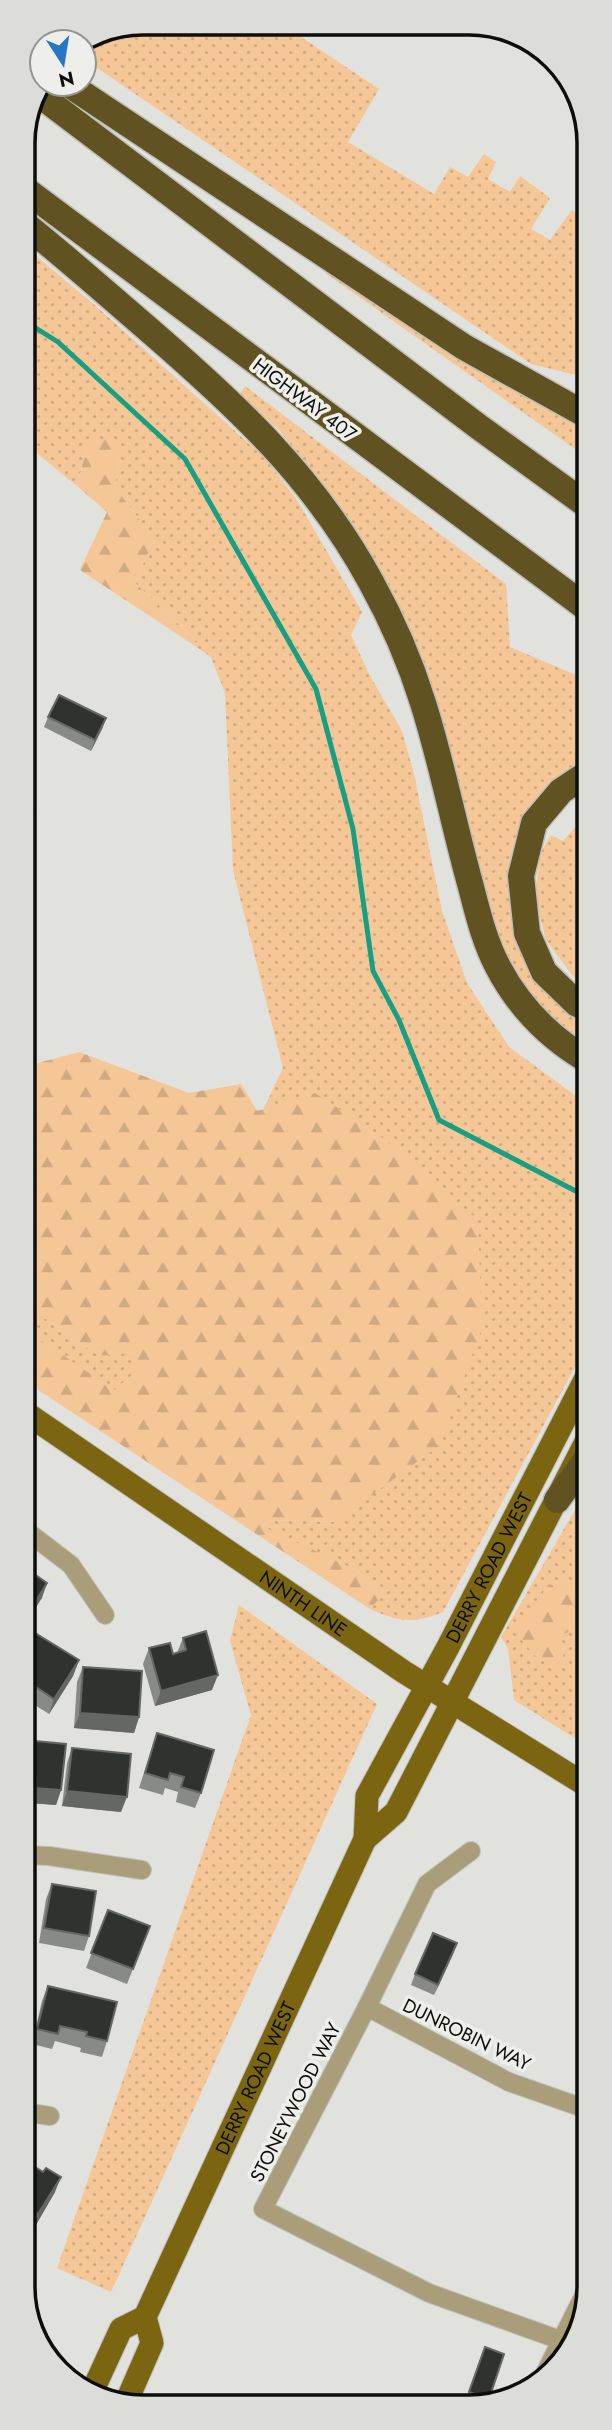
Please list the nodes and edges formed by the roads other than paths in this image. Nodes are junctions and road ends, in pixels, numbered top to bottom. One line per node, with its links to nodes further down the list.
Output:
1 (89, 98): 5 (highway)
2 (45, 99): 6 (highway)
3 (35, 197): 7 (highway, HIGHWAY 407)
4 (35, 233): 10 (highway)
5 (577, 410)
6 (577, 498)
7 (577, 601)
8 (577, 780): 9 (highway)
9 (577, 1004)
10 (577, 1052)
11 (577, 1395): 18 (main road, DERRY ROAD WEST)
12 (35, 1419): 18 (main road, NINTH LINE)
13 (577, 1460): 15 (main road, DERRY ROAD WEST)
14 (577, 1472): 15 (highway)
15 (557, 1500): 19 (main road, DERRY ROAD WEST)
16 (35, 1538): 17 (street)
17 (105, 1615)
18 (427, 1687): 19 (main road, NINTH LINE); 21 (main road, DERRY ROAD WEST)
19 (451, 1702): 20 (main road, NINTH LINE); 21 (main road, DERRY ROAD WEST)
20 (577, 1780)
21 (365, 1839): 30 (main road, DERRY ROAD WEST)
22 (471, 1851): 25 (street, STONEYWOOD WAY)
23 (35, 1855): 24 (street)
24 (142, 1870)
25 (367, 2007): 26 (street, DUNROBIN WAY); 31 (street, STONEYWOOD WAY)
26 (577, 2106)
27 (35, 2114): 28 (street)
28 (50, 2116)
29 (573, 2316): 31 (street)
30 (145, 2317): 33 (main road, DERRY ROAD WEST); 34 (main road)
31 (560, 2340): 32 (street)
32 (554, 2353)
33 (96, 2384)
34 (130, 2394)

